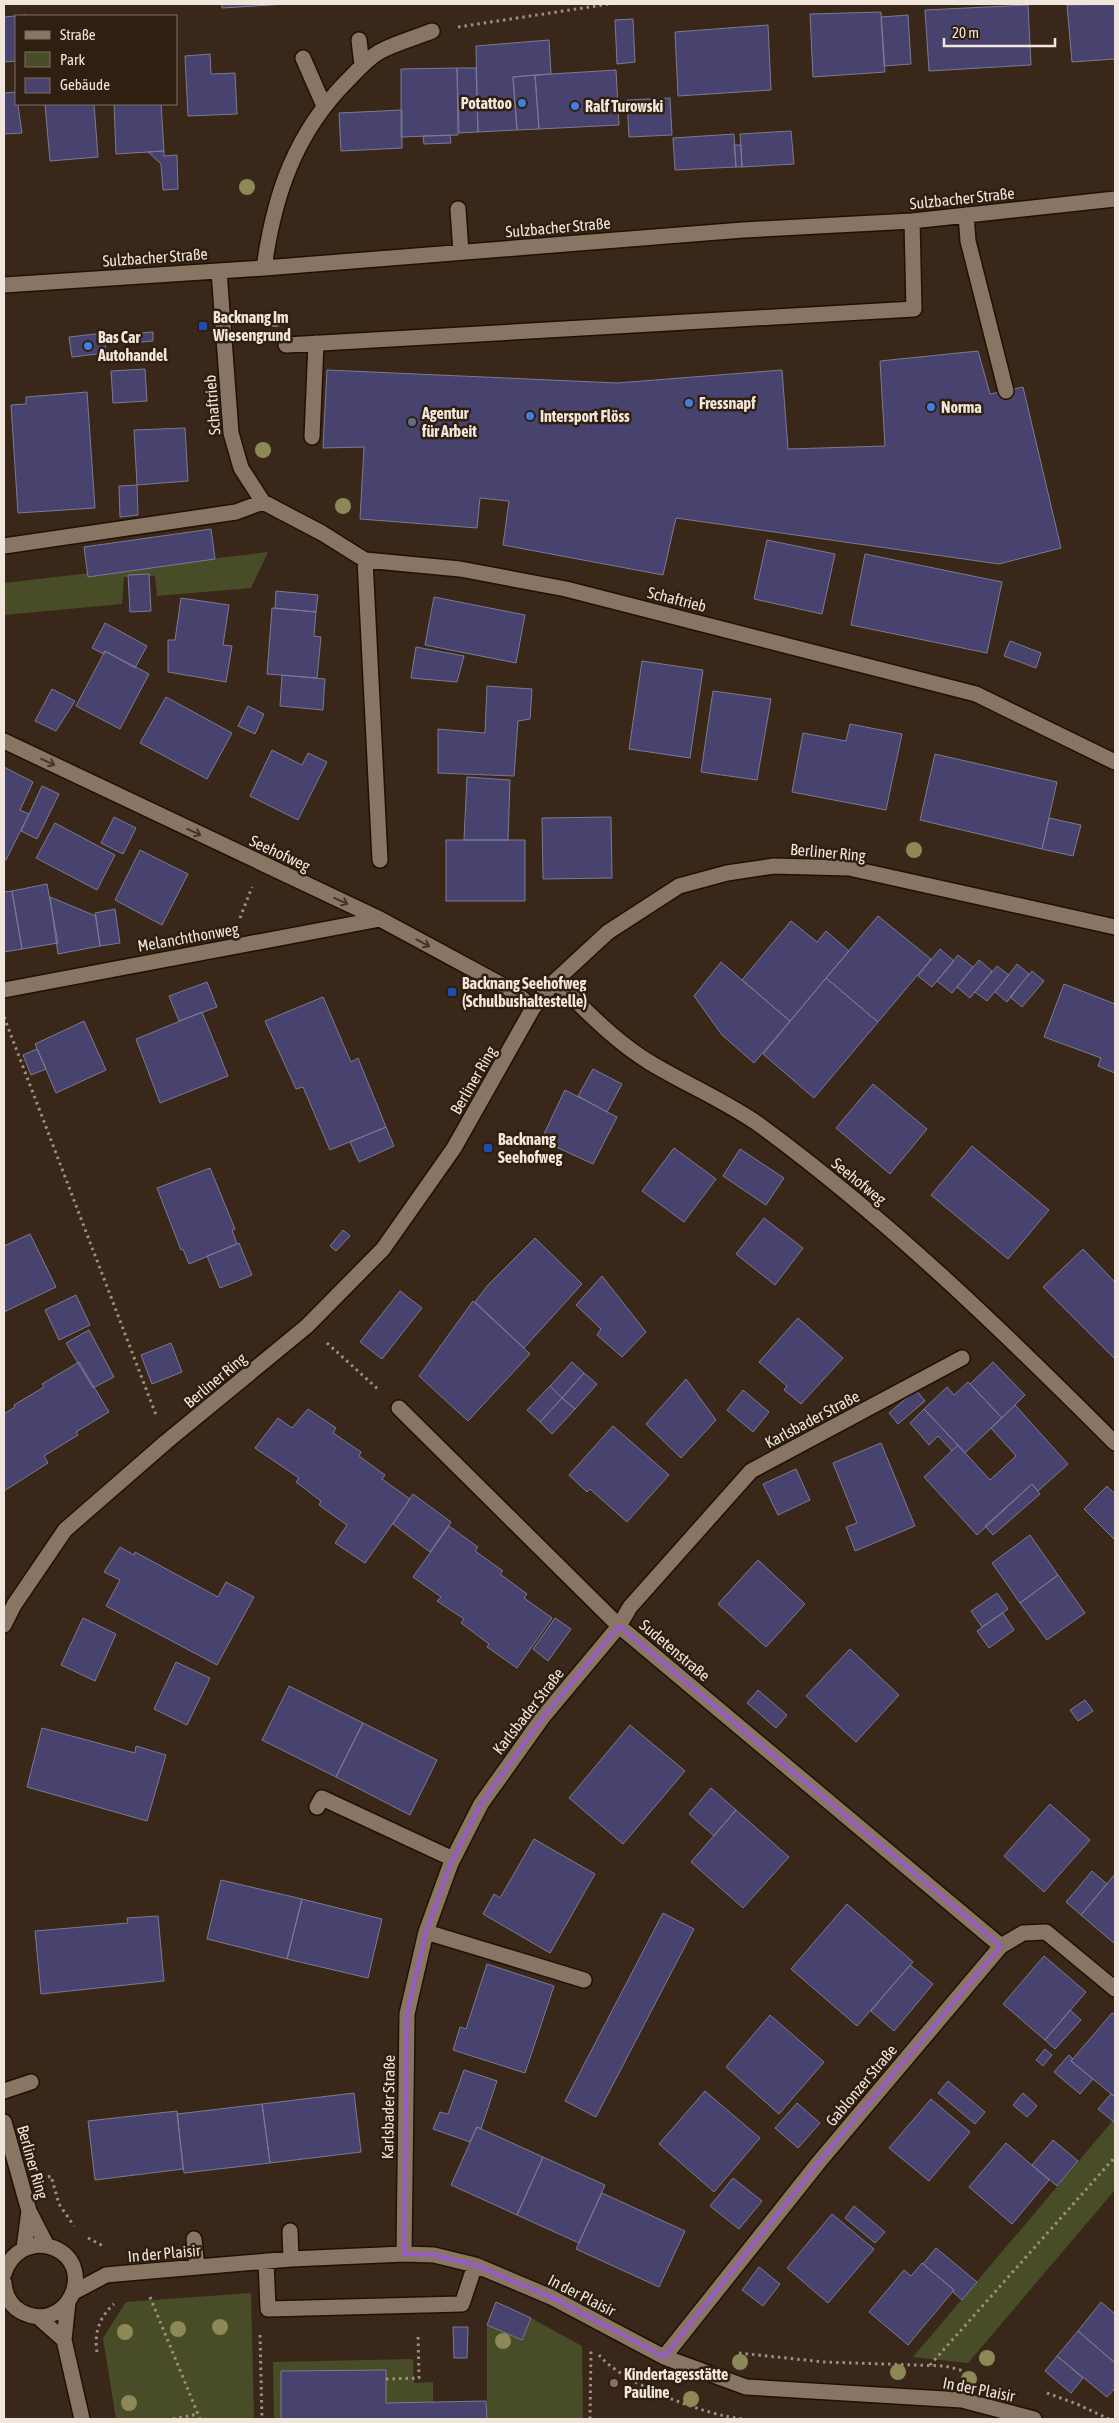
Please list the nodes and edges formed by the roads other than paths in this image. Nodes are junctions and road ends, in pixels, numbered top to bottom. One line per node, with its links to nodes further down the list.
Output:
1 (432, 31): 4 (street)
2 (359, 40): 4 (street)
3 (303, 58): 5 (street)
4 (362, 66): 5 (street)
5 (324, 106): 11 (street)
6 (1115, 199): 8 (street, Sulzbacher Straße)
7 (458, 209): 10 (street)
8 (966, 216): 9 (street, Sulzbacher Straße); 16 (street)
9 (912, 221): 10 (street, Sulzbacher Straße); 14 (street)
10 (461, 252): 11 (street, Sulzbacher Straße)
11 (264, 268): 12 (street, Sulzbacher Straße)
12 (219, 271): 13 (street, Sulzbacher Straße); 18 (street, Schaftrieb)
13 (4, 285)
14 (316, 343): 15 (street); 17 (street)
15 (286, 345)
16 (1006, 391)
17 (312, 437)
18 (263, 502): 19 (street); 20 (street, Schaftrieb)
19 (4, 546)
20 (365, 560): 22 (street, Schaftrieb); 23 (street)
21 (4, 741): 24 (street, Seehofweg, one-way to 24)
22 (1115, 762)
23 (380, 860)
24 (380, 920): 27 (street, Melanchthonweg); 28 (street, Seehofweg, one-way to 28)
25 (1115, 927): 26 (street, Berliner Ring)
26 (555, 981): 28 (street, Berliner Ring); 31 (street, Seehofweg)
27 (4, 990)
28 (533, 1008): 32 (street, Berliner Ring)
29 (962, 1358): 33 (street, Karlsbader Straße)
30 (399, 1408): 33 (street, Sudetenstraße)
31 (1115, 1443)
32 (4, 1625)
33 (619, 1626): 35 (street, Karlsbader Straße); 37 (street, Sudetenstraße)
34 (318, 1807): 35 (street)
35 (453, 1859): 36 (street, Karlsbader Straße)
36 (426, 1932): 38 (street); 48 (street, Karlsbader Straße)
37 (1001, 1946): 39 (street, Gablonzer Straße); 61 (street, Gablonzer Straße)
38 (584, 1980)
39 (1115, 1989)
40 (31, 2082): 41 (street)
41 (4, 2091)
42 (4, 2122): 43 (street, Berliner Ring)
43 (30, 2211): 46 (street, Berliner Ring); 47 (street, Berliner Ring)
44 (290, 2231): 49 (street)
45 (194, 2239): 52 (street)
46 (48, 2246): 47 (street); 54 (street)
47 (24, 2248): 53 (street)
48 (404, 2254): 49 (street, In der Plaisir); 51 (street, In der Plaisir)
49 (291, 2259): 50 (street, In der Plaisir)
50 (266, 2261): 51 (street); 52 (street, In der Plaisir)
51 (474, 2265): 61 (street, In der Plaisir)
52 (197, 2267): 55 (street, In der Plaisir)
53 (5, 2268)
54 (73, 2269): 55 (street, In der Plaisir); 57 (street)
55 (106, 2275): 57 (street, In der Plaisir)
56 (4, 2283): 58 (street)
57 (71, 2297): 59 (street, In der Plaisir); 60 (street)
58 (6, 2298): 59 (street)
59 (38, 2317): 60 (street)
60 (64, 2340): 62 (street)
61 (664, 2357): 63 (street, In der Plaisir)
62 (82, 2419)
63 (1034, 2419)

